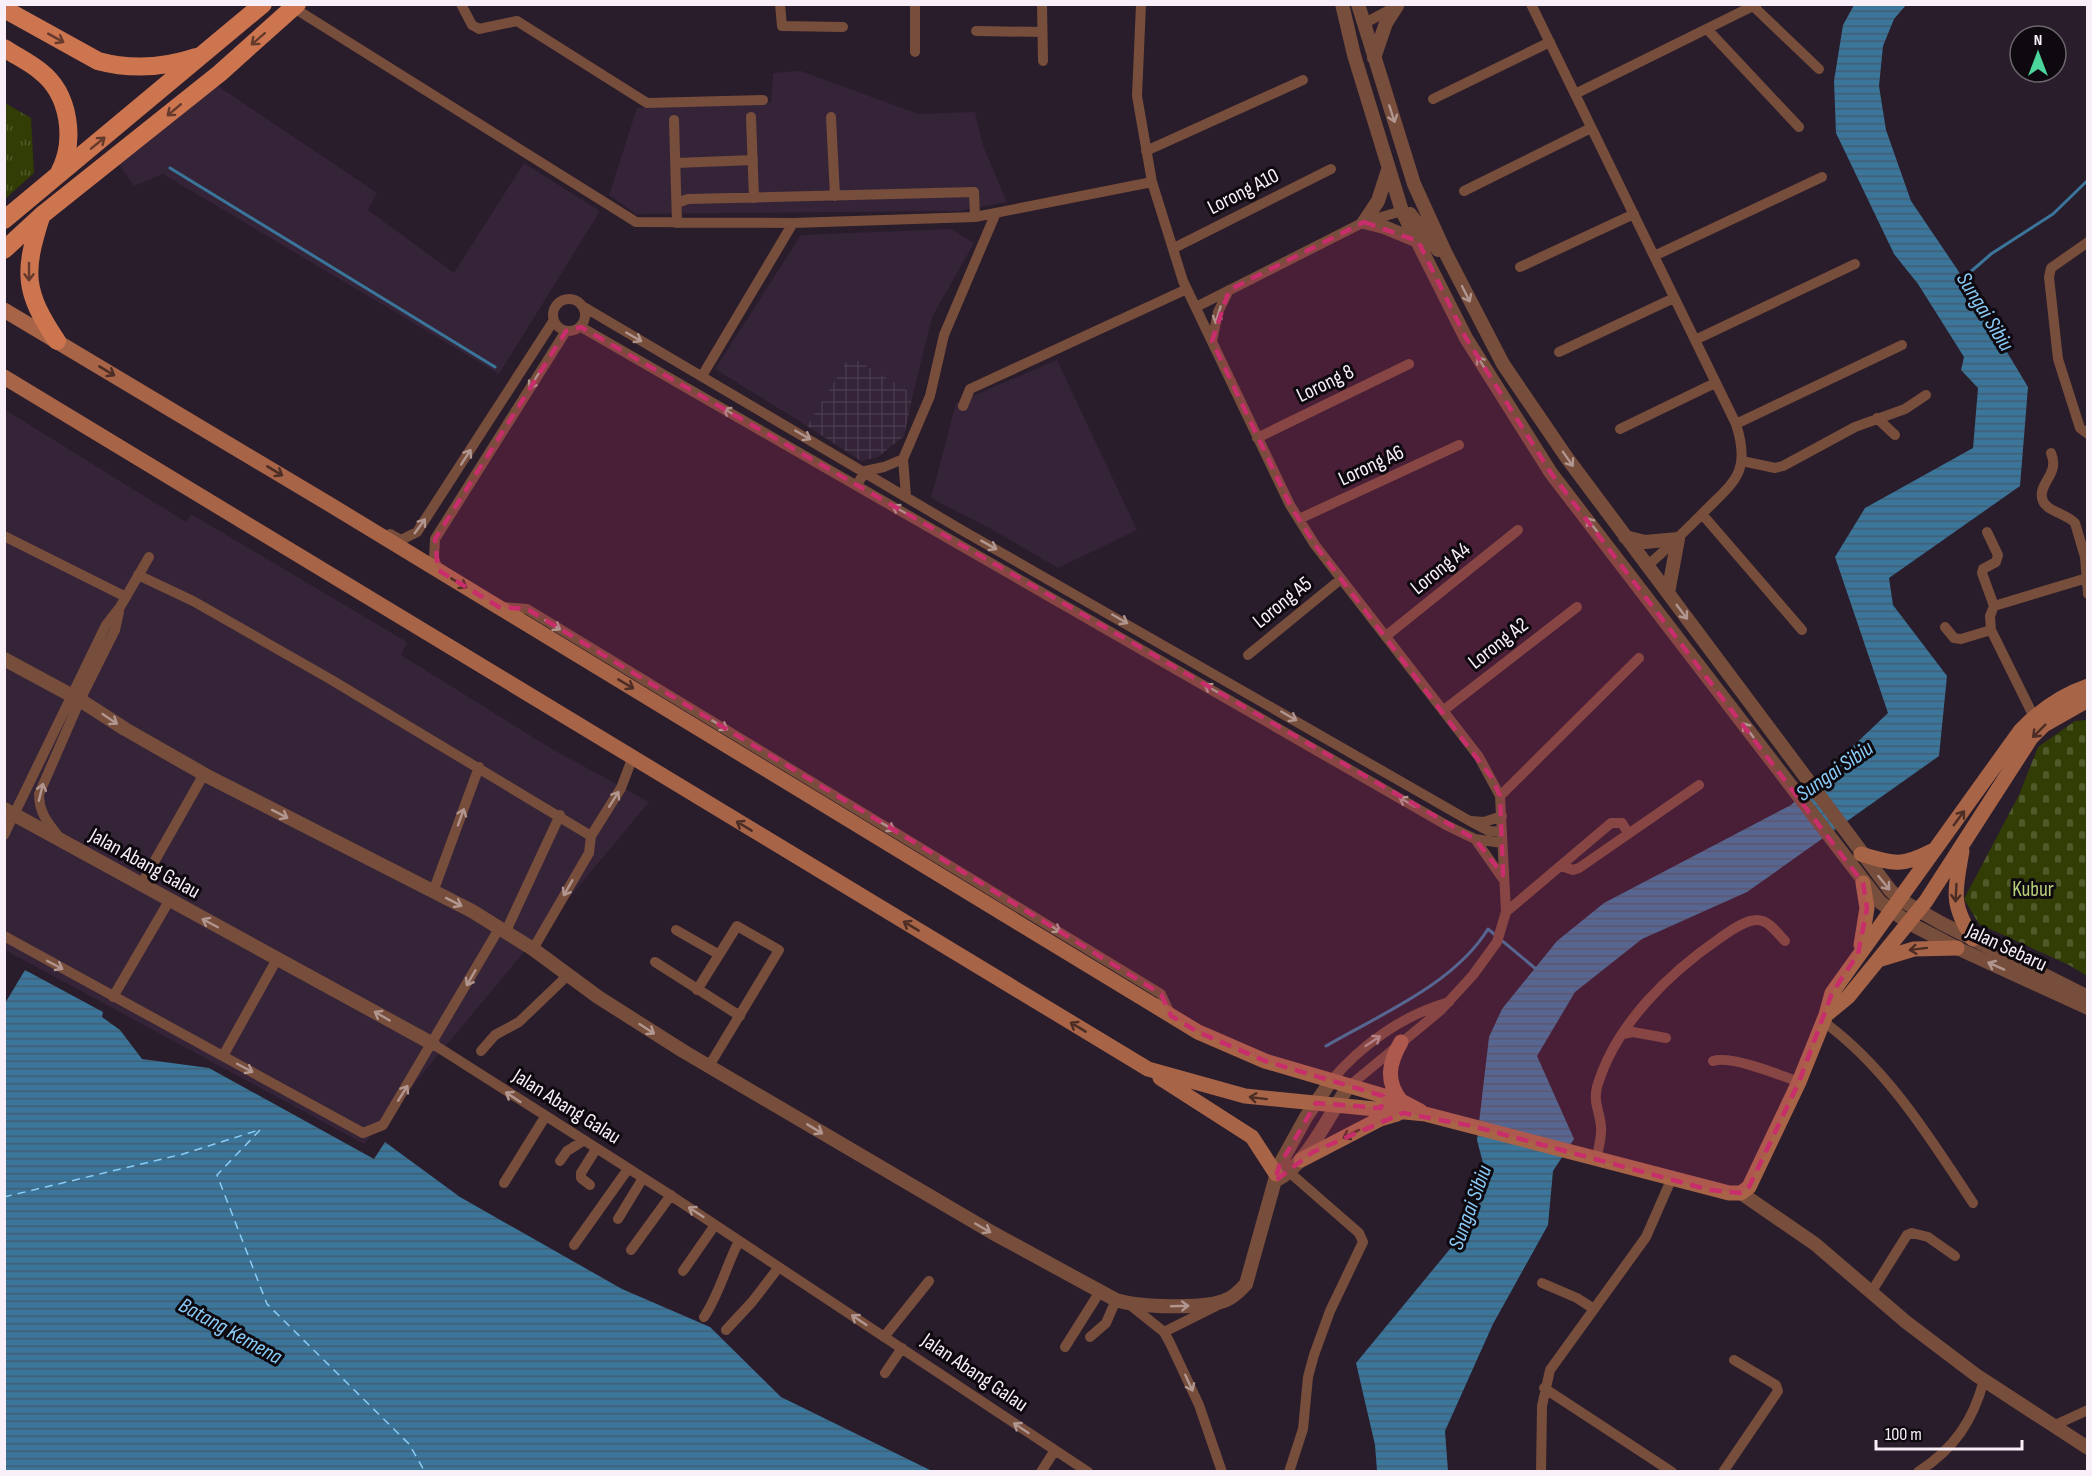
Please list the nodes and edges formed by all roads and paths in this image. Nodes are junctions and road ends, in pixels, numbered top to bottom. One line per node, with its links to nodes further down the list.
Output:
1 (263, 4): 22 (main road)
2 (461, 4): 30 (street)
3 (780, 4): 15 (street)
4 (915, 4): 21 (street)
5 (1042, 4): 18 (street)
6 (1141, 4): 36 (street)
7 (1342, 4): 23 (street)
8 (1358, 4): 14 (street)
9 (1397, 5): 14 (street); 24 (street)
10 (1532, 5): 19 (street)
11 (1755, 5): 16 (street); 26 (street)
12 (295, 6): 50 (main road, one-way to 50); 55 (street)
13 (4, 9): 22 (main road, one-way to 22)
14 (1363, 24): 23 (street); 24 (street)
15 (843, 27)
16 (1707, 29): 28 (street); 34 (street)
17 (976, 32): 18 (street)
18 (1042, 32): 25 (street)
19 (1550, 42): 28 (street); 29 (street)
20 (4, 48): 42 (main road)
21 (915, 52)
22 (206, 54): 42 (main road, one-way to 22)
23 (1354, 55): 40 (street)
24 (1374, 58): 61 (street, one-way to 61)
25 (1043, 61)
26 (1819, 69)
27 (1303, 80): 36 (street)
28 (1575, 94): 35 (street)
29 (1433, 99)
30 (763, 100)
31 (751, 117): 37 (street)
32 (831, 117): 45 (street)
33 (674, 120): 38 (street)
34 (1799, 127)
35 (1592, 128): 44 (street); 49 (street)
36 (1146, 151): 43 (street)
37 (753, 160): 38 (street); 46 (street)
38 (676, 163): 47 (street)
39 (1331, 169): 59 (street, Lorong A10)
40 (1388, 169): 48 (street); 54 (street)
41 (1822, 177): 62 (street)
42 (55, 180): 53 (main road)
43 (1152, 182): 51 (street); 59 (street)
44 (1464, 191)
45 (835, 196): 46 (street); 52 (street)
46 (754, 198): 47 (street)
47 (676, 203): 55 (street)
48 (1402, 211): 54 (street); 57 (street); 61 (street)
49 (1634, 214): 62 (street); 64 (street)
50 (42, 215): 60 (main road); 75 (main road, one-way to 75)
51 (995, 215): 52 (street); 93 (street)
52 (975, 217): 56 (street)
53 (4, 220)
54 (1364, 222): 57 (street); 66 (street)
55 (677, 223): 56 (street)
56 (792, 223): 80 (street)
57 (1418, 241): 107 (street, one-way to 57)
58 (2088, 242): 88 (street)
59 (1174, 248): 65 (street)
60 (4, 250)
61 (1445, 252): 104 (street, one-way to 104)
62 (1654, 255): 67 (street)
63 (1855, 264): 74 (street)
64 (1520, 267)
65 (1187, 289): 68 (street); 84 (street)
66 (1229, 290): 68 (street); 76 (street, one-way to 76)
67 (1674, 298): 74 (street); 78 (street)
68 (1196, 306): 76 (street)
69 (584, 308): 71 (street); 72 (street); 80 (street, one-way to 80)
70 (4, 310): 75 (main road)
71 (554, 320): 73 (street); 98 (street, one-way to 71)
72 (581, 327): 73 (street); 96 (street, one-way to 72)
73 (566, 331): 110 (street, one-way to 110)
74 (1695, 340): 82 (street)
75 (57, 341): 98 (main road, one-way to 98)
76 (1212, 341): 90 (street)
77 (1902, 345): 86 (street)
78 (1559, 352)
79 (1409, 364): 90 (street, Lorong 8)
80 (702, 376): 95 (street, one-way to 95)
81 (4, 377): 131 (main road)
82 (1715, 383): 86 (street); 87 (street)
83 (1926, 394): 85 (street)
84 (963, 406)
85 (1877, 418): 89 (street); 94 (street)
86 (1736, 424): 94 (street)
87 (1620, 429)
88 (2088, 434)
89 (1895, 435)
90 (1257, 438): 100 (street)
91 (1459, 445): 100 (street, Lorong A6)
92 (2051, 453): 113 (street)
93 (903, 459): 95 (street); 97 (street)
94 (1742, 461): 99 (street)
95 (865, 471): 96 (street); 97 (street)
96 (857, 485): 106 (street, one-way to 96)
97 (908, 497): 106 (street); 139 (street, one-way to 139)
98 (334, 507): 110 (main road)
99 (1702, 514): 105 (street); 120 (street)
100 (1299, 519): 112 (street)
101 (1518, 530): 122 (street, Lorong A4)
102 (1987, 532): 117 (street)
103 (4, 536): 116 (street)
104 (1625, 537): 105 (street); 109 (street)
105 (1678, 539): 109 (street); 114 (street)
106 (963, 546): 144 (street, one-way to 106)
107 (1611, 549): 109 (street); 153 (street, one-way to 107)
108 (149, 557): 111 (street)
109 (1648, 565): 114 (street)
110 (438, 570): 190 (main road, one-way to 190)
111 (138, 575): 116 (street); 132 (street)
112 (1341, 579): 122 (street); 123 (street, Lorong A5)
113 (2087, 579): 115 (street); 117 (street)
114 (1668, 593): 149 (street, one-way to 149)
115 (2088, 594)
116 (126, 597): 127 (street)
117 (1994, 606): 121 (street)
118 (1577, 607): 129 (street, Lorong A2)
119 (1945, 627): 121 (street)
120 (1802, 630)
121 (1991, 630): 130 (street)
122 (1386, 636): 129 (street)
123 (1248, 655)
124 (1639, 658): 135 (street)
125 (4, 659): 127 (street)
126 (2088, 686): 130 (main road)
127 (76, 698): 133 (street, one-way to 133); 136 (street); 145 (street, one-way to 127)
128 (2088, 700): 146 (main road, one-way to 146)
129 (1444, 710): 135 (street)
130 (2034, 717): 148 (main road, one-way to 130)
131 (632, 759): 142 (street, one-way to 131); 189 (main road, one-way to 131)
132 (479, 767): 137 (street); 155 (street, one-way to 132)
133 (204, 774): 154 (street); 155 (street, one-way to 155)
134 (1699, 785): 140 (street)
135 (1500, 796): 138 (street)
136 (10, 812): 141 (street); 145 (street, Jalan Abang Galau)
137 (560, 815): 142 (street); 161 (street)
138 (1502, 816): 139 (street); 143 (street)
139 (1468, 820): 143 (street)
140 (1628, 833): 147 (street); 150 (street)
141 (4, 835)
142 (591, 836): 167 (street, one-way to 167)
143 (1502, 838): 144 (street); 152 (street)
144 (1475, 839): 152 (street)
145 (63, 842): 154 (street, Jalan Abang Galau)
146 (1964, 842): 158 (main road); 164 (main road, one-way to 164)
147 (1580, 848): 150 (street); 151 (street)
148 (1937, 849): 149 (main road); 157 (main road)
149 (1861, 854): 157 (street, one-way to 157)
150 (1590, 860): 151 (street)
151 (1561, 866): 159 (street)
152 (1503, 879): 159 (street)
153 (1863, 884): 157 (street); 169 (main road)
154 (141, 885): 156 (street, Jalan Abang Galau)
155 (433, 892): 161 (street, one-way to 161)
156 (169, 900): 170 (street, Jalan Abang Galau, one-way to 156); 175 (street)
157 (1895, 906): 158 (street, Jalan Sebaru); 160 (street, Jalan Sebaru); 169 (main road)
158 (1919, 910): 160 (main road); 164 (street, Jalan Sebaru)
159 (1506, 912): 177 (street)
160 (1909, 923): 166 (street, Jalan Sebaru); 171 (main road)
161 (503, 929): 167 (street); 184 (street, one-way to 184)
162 (676, 930): 168 (street)
163 (4, 936): 175 (street, one-way to 175)
164 (1973, 939): 176 (street, Jalan Sebaru)
165 (1785, 941): 181 (street)
166 (1957, 948): 171 (main road, one-way to 171); 178 (street, Jalan Sebaru, one-way to 166)
167 (533, 949): 173 (street)
168 (718, 954): 174 (street); 179 (street)
169 (1858, 954): 180 (main road)
170 (277, 959): 184 (street, Jalan Abang Galau, one-way to 170); 186 (street)
171 (1879, 959): 180 (main road)
172 (655, 962): 174 (street)
173 (567, 976): 185 (street); 188 (street, one-way to 188)
174 (697, 990): 179 (street)
175 (113, 997): 186 (street)
176 (2088, 997)
177 (1449, 1002): 183 (street); 190 (street, one-way to 177)
178 (2088, 1008)
179 (740, 1016): 188 (street)
180 (1825, 1019): 191 (main road); 210 (street)
181 (1623, 1034): 182 (street); 199 (street)
182 (1666, 1038)
183 (1401, 1042): 192 (street); 195 (main road)
184 (433, 1044): 186 (street, one-way to 184); 196 (street, Jalan Abang Galau, one-way to 184)
185 (482, 1051)
186 (223, 1056)
187 (1713, 1061): 191 (street)
188 (709, 1066): 222 (street, one-way to 222)
189 (1148, 1069): 193 (main road, one-way to 189); 203 (main road)
190 (1331, 1081): 192 (main road); 193 (street)
191 (1798, 1082): 208 (main road)
192 (1348, 1087): 194 (street); 195 (main road)
193 (1316, 1103): 194 (main road); 203 (street)
194 (1336, 1104): 195 (main road); 200 (street)
195 (1402, 1107): 199 (main road); 200 (main road, one-way to 200)
196 (545, 1117): 197 (street, Jalan Abang Galau); 206 (street)
197 (583, 1141): 198 (street, Jalan Abang Galau); 201 (street)
198 (596, 1149): 202 (street, Jalan Abang Galau); 207 (street)
199 (1597, 1158): 205 (main road)
200 (1301, 1160): 203 (street)
201 (560, 1161)
202 (628, 1169): 204 (street, Jalan Abang Galau); 214 (street)
203 (1280, 1176): 223 (street); 244 (street)
204 (643, 1178): 209 (street, Jalan Abang Galau); 211 (street)
205 (1671, 1180): 208 (main road); 225 (street)
206 (504, 1184)
207 (590, 1185)
208 (1741, 1193): 221 (street)
209 (670, 1195): 212 (street, Jalan Abang Galau, one-way to 209); 215 (street)
210 (1973, 1203)
211 (618, 1219)
212 (715, 1225): 213 (street, Jalan Abang Galau); 218 (street)
213 (739, 1241): 217 (street, Jalan Abang Galau); 226 (street)
214 (574, 1245)
215 (631, 1250)
216 (1955, 1256): 221 (street)
217 (779, 1267): 227 (street); 229 (street, Jalan Abang Galau, one-way to 217)
218 (682, 1271)
219 (928, 1281): 229 (street)
220 (1542, 1283): 225 (street)
221 (1872, 1291): 235 (street)
222 (1099, 1293): 224 (street); 231 (street)
223 (1226, 1301): 224 (street, one-way to 223); 228 (street)
224 (1123, 1302): 228 (street); 230 (street)
225 (1594, 1309): 236 (street)
226 (704, 1317)
227 (726, 1330)
228 (1164, 1332): 243 (street, one-way to 243)
229 (884, 1337): 232 (street, Jalan Abang Galau)
230 (1089, 1337)
231 (1065, 1347)
232 (902, 1348): 234 (street); 240 (street, Jalan Abang Galau, one-way to 232)
233 (1734, 1360): 247 (street)
234 (885, 1373)
235 (1984, 1380): 238 (street); 248 (street)
236 (1544, 1388): 245 (street); 246 (street)
237 (2088, 1410): 238 (street)
238 (2055, 1425): 239 (street)
239 (2088, 1448)
240 (1055, 1450): 241 (street); 242 (street, Jalan Abang Galau)
241 (1041, 1472)
242 (1088, 1472)
243 (1222, 1472)
244 (1289, 1472)
245 (1541, 1472)
246 (1672, 1472)
247 (1723, 1472)
248 (1918, 1472)

